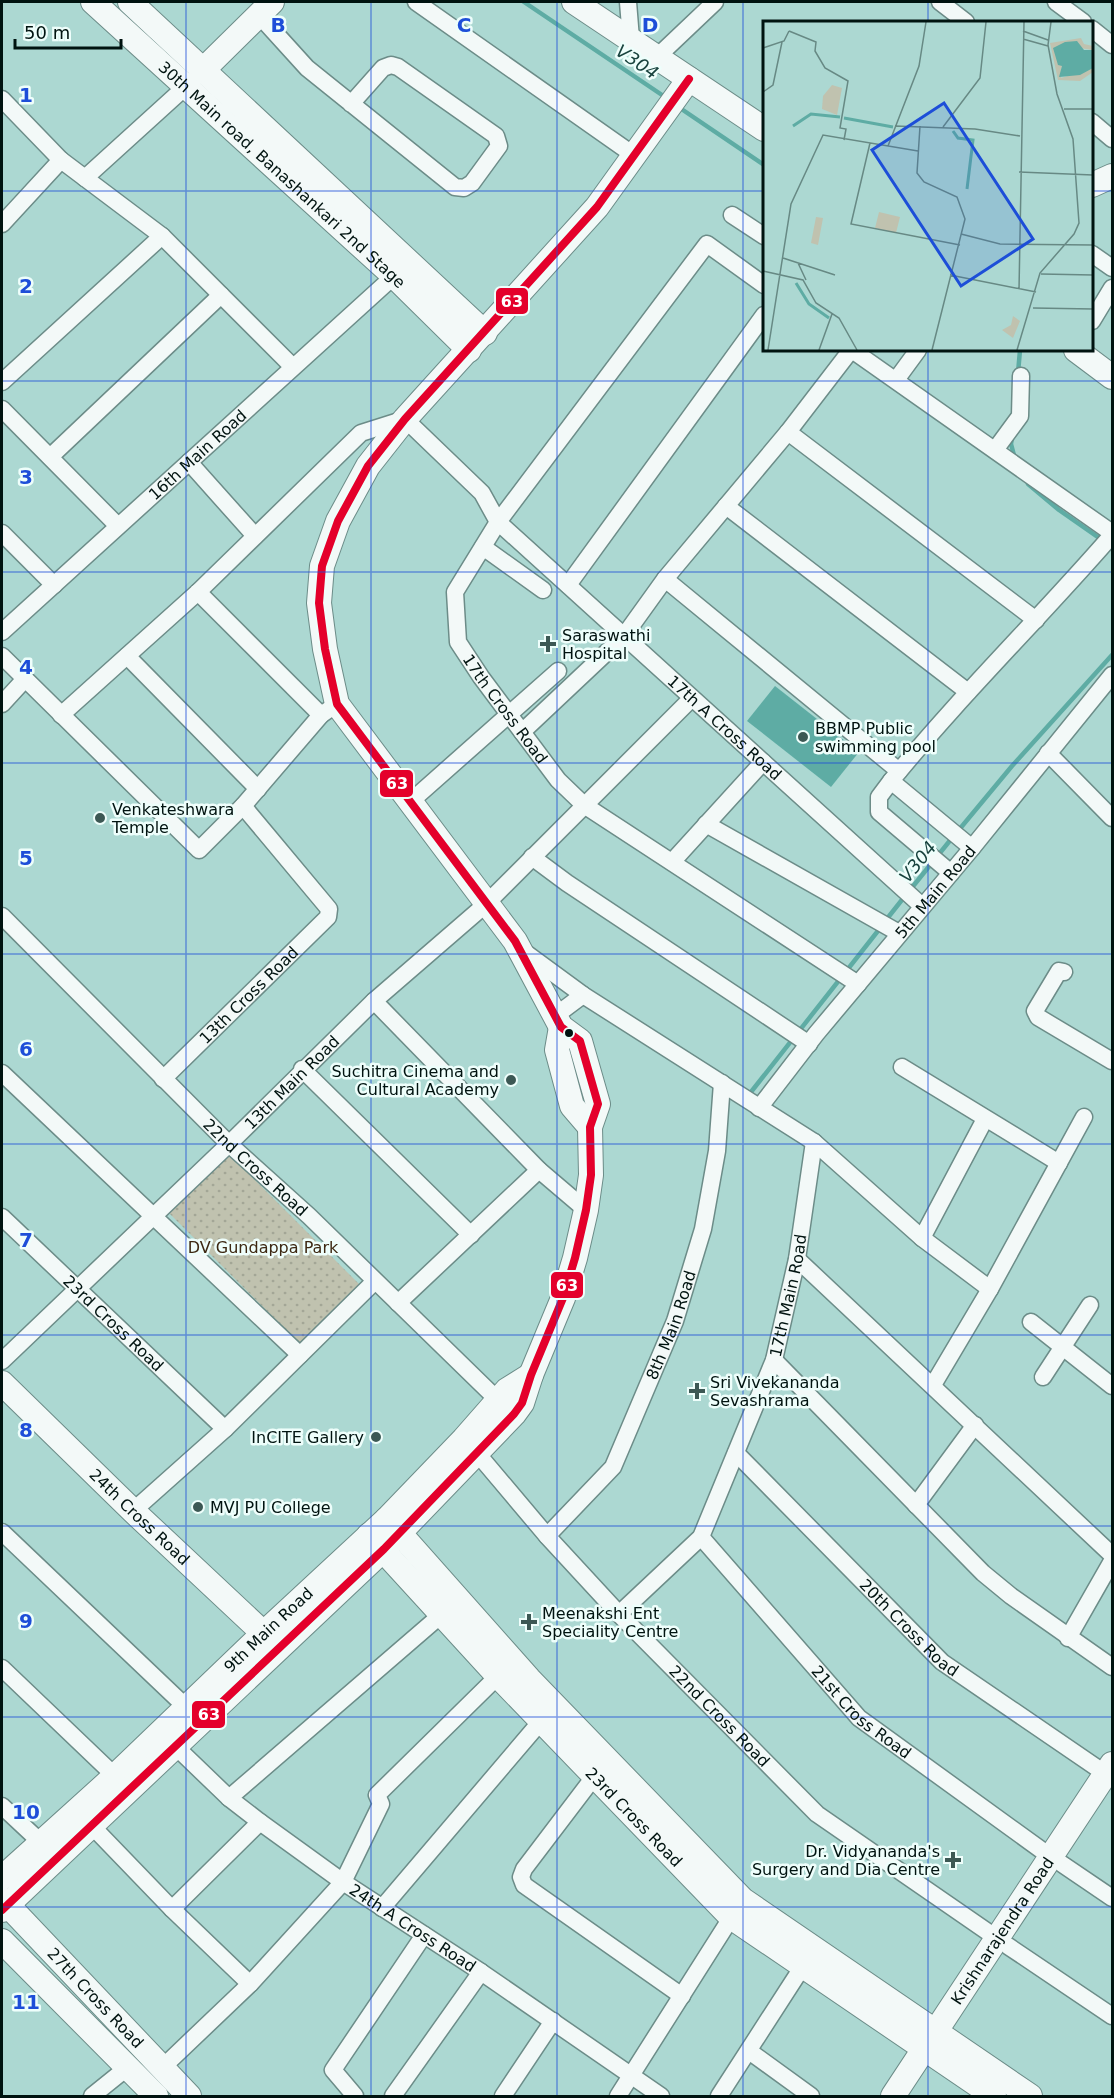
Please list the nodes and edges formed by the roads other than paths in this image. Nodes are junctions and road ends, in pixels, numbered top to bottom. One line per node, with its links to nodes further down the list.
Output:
1 (93, 2): 17 (main road, 30th Main road, Banashankari 2nd Stage)
2 (130, 2): 16 (main road, 30th Main road, Banashankari 2nd Stage)
3 (416, 2): 24 (street)
4 (574, 2): 13 (main road)
5 (628, 2): 13 (street)
6 (715, 2): 15 (street)
7 (940, 2): 10 (street)
8 (1056, 2): 11 (street)
9 (266, 8): 16 (main road); 20 (street)
10 (965, 21)
11 (1082, 21)
12 (1093, 30): 14 (street)
13 (631, 39): 15 (main road)
14 (1111, 42)
15 (657, 57): 18 (main road)
16 (203, 70): 17 (street); 41 (main road, 30th Main road, Banashankari 2nd Stage)
17 (185, 87): 27 (street); 35 (main road, 30th Main road, Banashankari 2nd Stage)
18 (678, 94): 22 (main road); 24 (main road, 9th Main Road)
19 (2, 99): 25 (street)
20 (351, 104): 20 (street)
21 (1093, 123): 23 (street)
22 (763, 128)
23 (1113, 139)
24 (634, 156): 41 (main road, 9th Main Road)
25 (61, 160): 27 (street); 30 (street)
26 (1113, 176): 28 (main road)
27 (85, 178): 32 (street)
28 (1093, 185)
29 (732, 215): 31 (street)
30 (2, 224)
31 (763, 235)
32 (162, 236): 38 (street); 50 (street)
33 (1093, 255): 34 (street)
34 (1113, 268)
35 (394, 276): 41 (main road, 30th Main road, Banashankari 2nd Stage); 46 (street, 16th Main Road)
36 (763, 284): 58 (street, 17th Cross Road)
37 (1113, 288): 40 (street)
38 (221, 295): 46 (street); 55 (street)
39 (763, 318): 66 (street)
40 (1093, 319)
41 (477, 341): 52 (main road, 9th Main Road)
42 (851, 351): 53 (street)
43 (853, 351): 49 (street)
44 (917, 351): 49 (street)
45 (1077, 351): 48 (main road)
46 (294, 367): 56 (street, 16th Main Road)
47 (1021, 376): 54 (street)
48 (1113, 376)
49 (896, 380): 54 (street)
50 (2, 382)
51 (2, 409): 55 (street)
52 (405, 419): 58 (street, 17th A Cross Road); 62 (street); 80 (main road, 9th Main Road)
53 (788, 432): 57 (street); 69 (street)
54 (995, 450): 61 (street)
55 (50, 457): 59 (street)
56 (189, 462): 59 (street, 16th Main Road); 62 (street)
57 (726, 506): 64 (street); 77 (street)
58 (498, 522): 63 (street, 17th Cross Road); 66 (street, 17th A Cross Road)
59 (118, 526): 65 (street, 16th Main Road)
60 (2, 533): 65 (street)
61 (1113, 534): 69 (street)
62 (255, 536): 68 (street)
63 (483, 547): 67 (street); 82 (street, 17th Cross Road)
64 (665, 579): 71 (street); 86 (street)
65 (54, 585): 70 (street, 16th Main Road)
66 (568, 585): 71 (street, 17th A Cross Road)
67 (543, 590)
68 (198, 592): 73 (street); 80 (street)
69 (1036, 620): 77 (street)
70 (2, 632)
71 (624, 636): 78 (street, 17th A Cross Road); 83 (street)
72 (2, 656): 76 (street)
73 (127, 656): 81 (street); 87 (street)
74 (558, 671): 82 (street)
75 (1113, 675): 84 (street, 5th Main Road)
76 (25, 679): 79 (street); 81 (street)
77 (968, 692): 86 (street)
78 (692, 698): 85 (street, 17th A Cross Road); 89 (street, 13th Main Road)
79 (2, 704)
80 (329, 710): 87 (street); 88 (main road, 9th Main Road)
81 (61, 715): 90 (street)
82 (509, 715): 83 (street, 17th Cross Road); 88 (street)
83 (522, 732): 89 (street, 17th Cross Road)
84 (1048, 753): 91 (street); 93 (street, 5th Main Road)
85 (763, 762): 92 (street); 98 (street, 17th A Cross Road)
86 (895, 776): 93 (street); 96 (street)
87 (258, 789): 90 (street)
88 (409, 803): 97 (main road, 9th Main Road)
89 (584, 805): 94 (street, 13th Main Road); 95 (street, 17th Cross Road)
90 (243, 806): 112 (street, 13th Cross Road)
91 (1113, 818)
92 (706, 824): 95 (street); 100 (street)
93 (972, 848): 96 (street, 5th Main Road)
94 (532, 857): 97 (street, 13th Main Road); 107 (street)
95 (672, 862): 103 (street, 17th Cross Road)
96 (951, 873): 98 (street, 5th Main Road)
97 (486, 905): 101 (main road, 9th Main Road); 105 (street, 13th Main Road)
98 (922, 906): 100 (street, 5th Main Road)
99 (2, 916): 112 (street, 22nd Cross Road)
100 (899, 933): 103 (street, 5th Main Road)
101 (518, 948): 104 (street); 106 (main road, 9th Main Road)
102 (1064, 972): 108 (street)
103 (848, 977): 107 (street, 5th Main Road)
104 (583, 995): 106 (street); 113 (street)
105 (374, 1001): 110 (street, 13th Main Road); 120 (street)
106 (558, 1021): 121 (main road, 9th Main Road)
107 (808, 1044): 114 (street, 5th Main Road)
108 (1113, 1061)
109 (902, 1067): 116 (street)
110 (302, 1069): 118 (street, 13th Main Road); 124 (street)
111 (2, 1073): 122 (street)
112 (163, 1079): 118 (street, 22nd Cross Road)
113 (722, 1083): 114 (street); 150 (street, 8th Main Road)
114 (759, 1108): 117 (street)
115 (1084, 1117): 119 (street)
116 (985, 1119): 119 (street); 125 (street)
117 (814, 1142): 125 (street); 126 (street, 17th Main Road)
118 (229, 1144): 122 (street, 13th Main Road); 127 (street, 22nd Cross Road)
119 (1059, 1163): 129 (street)
120 (539, 1170): 121 (street); 124 (street)
121 (586, 1210): 141 (main road, 9th Main Road)
122 (152, 1216): 128 (street, 13th Main Road); 134 (street)
123 (2, 1217): 128 (street, 23rd Cross Road)
124 (471, 1235): 130 (street)
125 (922, 1238): 129 (street)
126 (797, 1259): 135 (street, 17th Main Road); 139 (street)
127 (375, 1281): 130 (street, 22nd Cross Road); 134 (street)
128 (77, 1289): 136 (street, 13th Main Road); 143 (street, 23rd Cross Road)
129 (990, 1289): 139 (street)
130 (398, 1303): 141 (street, 22nd Cross Road)
131 (1090, 1305): 133 (street)
132 (1031, 1322): 133 (street)
133 (1063, 1347): 137 (street); 140 (street)
134 (300, 1355): 143 (street)
135 (774, 1360): 144 (street, 17th Main Road); 146 (street)
136 (2, 1361)
137 (1043, 1377)
138 (2, 1383): 147 (main road, 24th Cross Road)
139 (933, 1385): 142 (street)
140 (1113, 1386)
141 (505, 1407): 145 (main road, 9th Main Road); 149 (main road, 9th Main Road)
142 (975, 1425): 146 (street); 152 (street)
143 (225, 1429): 147 (street)
144 (736, 1453): 151 (street, 17th Main Road); 165 (street, 20th Cross Road)
145 (477, 1454): 149 (main road, 9th Main Road); 150 (street, 22nd Cross Road)
146 (916, 1505): 156 (street)
147 (133, 1511): 157 (main road, 24th Cross Road)
148 (2, 1533): 161 (street)
149 (385, 1534): 155 (main road, 23rd Cross Road); 157 (main road, 9th Main Road); 164 (main road, 23rd Cross Road)
150 (547, 1536): 154 (street, 22nd Cross Road)
151 (701, 1537): 154 (street, 17th Main Road); 172 (street, 21st Cross Road)
152 (1113, 1555)
153 (1113, 1561): 156 (street)
154 (619, 1614): 182 (street, 22nd Cross Road)
155 (441, 1615): 160 (main road, 23rd Cross Road); 167 (street)
156 (1068, 1638): 158 (street)
157 (271, 1641): 161 (main road, 9th Main Road); 163 (main road, 9th Main Road)
158 (1113, 1667)
159 (2, 1668): 166 (street)
160 (498, 1676): 162 (main road, 23rd Cross Road); 174 (street)
161 (187, 1708): 166 (main road, 9th Main Road)
162 (542, 1720): 164 (main road, 23rd Cross Road); 177 (street)
163 (175, 1746): 167 (street, 24th A Cross Road); 170 (main road, 9th Main Road)
164 (601, 1768): 178 (main road, 23rd Cross Road); 186 (street)
165 (1110, 1775): 172 (main road)
166 (115, 1776): 171 (main road, 9th Main Road)
167 (230, 1798): 169 (street, 24th A Cross Road)
168 (2, 1806): 171 (street)
169 (260, 1822): 174 (street, 24th A Cross Road); 179 (street)
170 (91, 1825): 171 (main road, 9th Main Road); 179 (street)
171 (49, 1850): 173 (main road, 9th Main Road); 176 (main road, 9th Main Road)
172 (1057, 1860): 175 (street, 21st Cross Road); 182 (main road)
173 (2, 1878)
174 (344, 1882): 177 (street, 24th A Cross Road); 185 (street)
175 (1113, 1898)
176 (3, 1905): 192 (main road, 27th Cross Road)
177 (382, 1908): 180 (street, 24th A Cross Road)
178 (737, 1908): 183 (main road, 23rd Cross Road); 186 (street); 189 (main road, 23rd Cross Road)
179 (172, 1909): 185 (street)
180 (424, 1935): 184 (street, 24th A Cross Road); 197 (street)
181 (2, 1941): 191 (main road, 27th Cross Road)
182 (1003, 1942): 187 (street, 22nd Cross Road); 189 (main road)
183 (803, 1966): 189 (main road, 23rd Cross Road); 190 (street)
184 (481, 1972): 188 (street, 24th A Cross Road); 198 (street)
185 (250, 1984): 192 (street)
186 (682, 1996): 193 (street)
187 (1113, 2016)
188 (553, 2021): 193 (street, 24th A Cross Road); 199 (street)
189 (935, 2044): 204 (main road); 205 (main road); 206 (main road); 207 (main road)
190 (749, 2051): 202 (street); 203 (street)
191 (128, 2067): 194 (street); 195 (main road, 27th Cross Road)
192 (162, 2068): 196 (main road, 27th Cross Road)
193 (632, 2076): 200 (street); 201 (street, 24th A Cross Road)
194 (92, 2097)
195 (156, 2097)
196 (189, 2097)
197 (354, 2097)
198 (393, 2097)
199 (503, 2097)
200 (618, 2097)
201 (661, 2097)
202 (719, 2097)
203 (811, 2097)
204 (893, 2097)
205 (908, 2097)
206 (994, 2097)
207 (1030, 2097)

